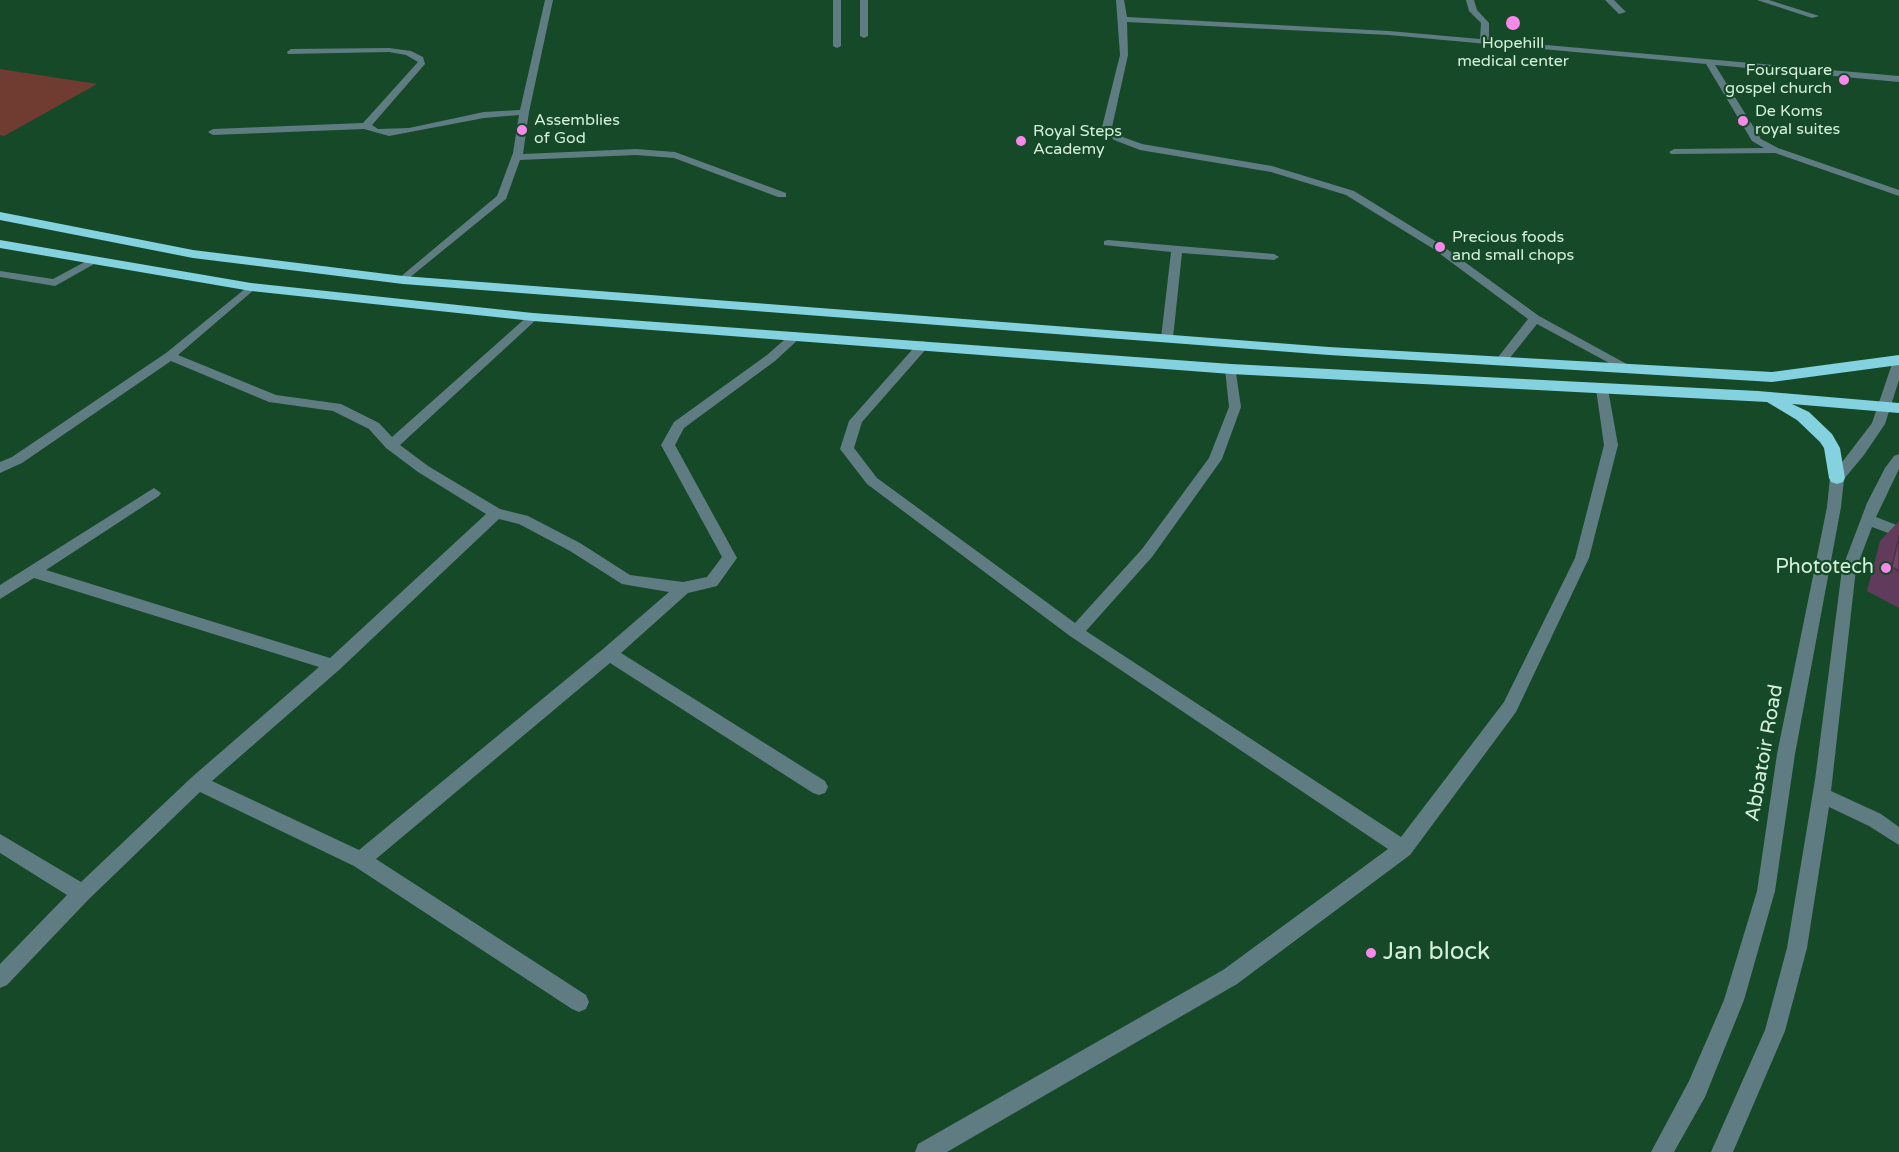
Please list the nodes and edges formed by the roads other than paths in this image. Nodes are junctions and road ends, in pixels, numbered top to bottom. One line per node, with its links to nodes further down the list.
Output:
1 (549, 0): 17 (street)
2 (837, 0): 13 (street)
3 (864, 0): 11 (street)
4 (1120, 0): 10 (street)
5 (1470, 0): 12 (street)
6 (1609, 0): 8 (street)
7 (1761, 0): 9 (street)
8 (1622, 12)
9 (1815, 16)
10 (1123, 19): 12 (street); 35 (street)
11 (864, 36)
12 (1485, 42): 15 (street)
13 (837, 46)
14 (291, 52): 18 (street)
15 (1710, 63): 16 (street); 20 (street)
16 (1899, 79)
17 (524, 112): 18 (street); 22 (street)
18 (366, 126): 19 (street)
19 (213, 132)
20 (1775, 150): 21 (street); 23 (street)
21 (1674, 152)
22 (517, 157): 24 (street); 32 (street)
23 (1899, 193)
24 (782, 195)
25 (0, 216): 32 (highway)
26 (1108, 243): 28 (street)
27 (0, 244): 30 (highway)
28 (1177, 249): 29 (street); 38 (street)
29 (1274, 257)
30 (92, 261): 31 (street); 33 (highway)
31 (0, 274)
32 (404, 280): 36 (highway)
33 (251, 287): 34 (highway); 41 (street)
34 (533, 317): 37 (highway); 50 (street)
35 (1535, 318): 43 (street); 44 (street)
36 (1053, 329): 38 (highway); 40 (highway)
37 (796, 336): 39 (highway); 59 (street)
38 (1167, 338): 43 (highway)
39 (923, 345): 40 (highway); 61 (street)
40 (1047, 355): 45 (highway)
41 (170, 356): 50 (street); 52 (street)
42 (1899, 360): 44 (highway); 48 (street)
43 (1501, 361): 44 (highway)
44 (1628, 368)
45 (1231, 369): 46 (highway); 61 (street)
46 (1602, 389): 47 (highway); 69 (street)
47 (1758, 396): 48 (highway); 53 (highway)
48 (1884, 406): 49 (highway); 53 (street)
49 (1899, 408)
50 (391, 445): 55 (street)
51 (1899, 459): 56 (street)
52 (0, 468)
53 (1837, 478): 75 (street, Abbatoir Road)
54 (154, 493): 58 (street)
55 (496, 513): 59 (street); 63 (street)
56 (1868, 519): 57 (street); 66 (street)
57 (1899, 532)
58 (33, 572): 60 (street); 63 (street)
59 (683, 588): 62 (street)
60 (0, 593)
61 (1076, 632): 69 (street)
62 (609, 654): 65 (street); 70 (street)
63 (333, 665): 64 (street)
64 (198, 783): 70 (street); 71 (street)
65 (819, 787)
66 (1822, 795): 67 (street); 76 (street)
67 (1899, 837)
68 (0, 843): 71 (street)
69 (1403, 849): 74 (street)
70 (361, 860): 73 (street)
71 (82, 892): 72 (street)
72 (0, 978)
73 (579, 1002)
74 (926, 1152)
75 (1662, 1152)
76 (1722, 1152)

